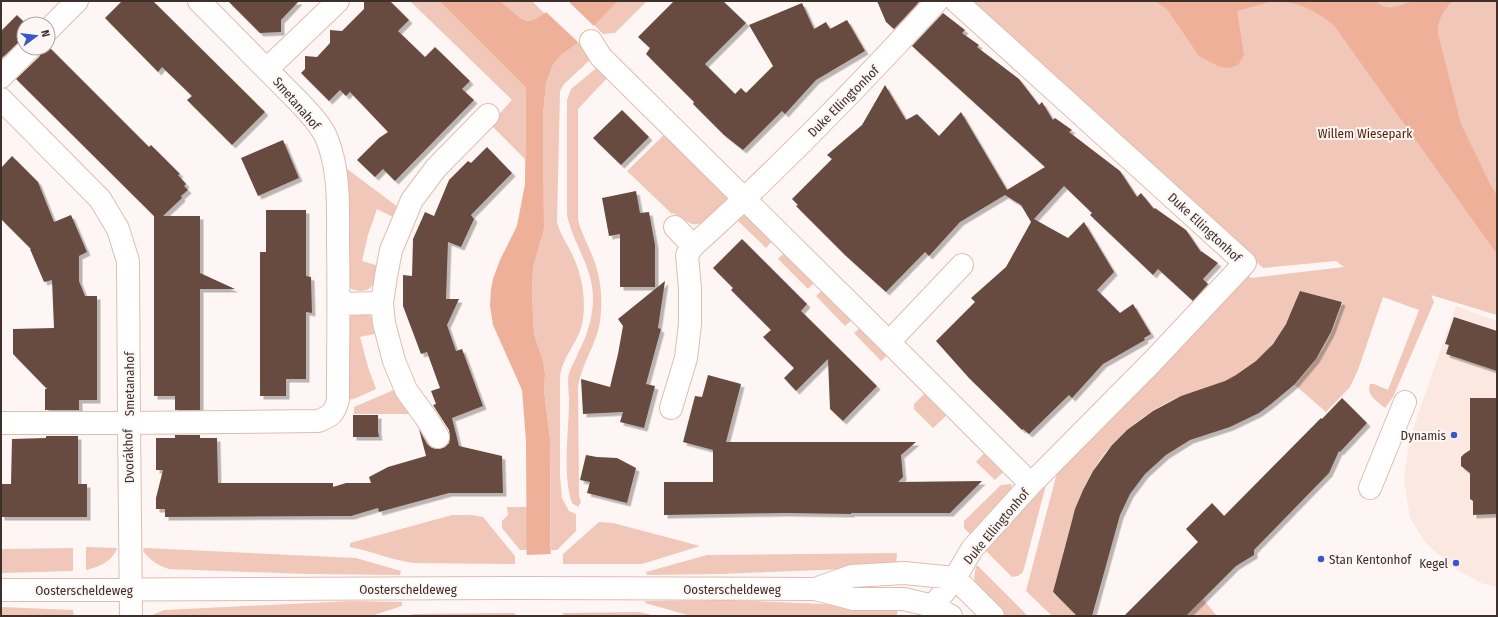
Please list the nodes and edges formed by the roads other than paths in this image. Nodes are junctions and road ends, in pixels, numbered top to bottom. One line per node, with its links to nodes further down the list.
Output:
1 (78, 1): 6 (street)
2 (199, 1): 9 (street, Smetanahof)
3 (338, 1): 9 (street, Smetanahof)
4 (937, 1): 13 (street, Duke Ellingtonhof)
5 (956, 1): 25 (street, Duke Ellingtonhof)
6 (56, 22)
7 (591, 42): 13 (street, Duke Ellingtonhof)
8 (22, 56): 10 (street)
9 (268, 69): 18 (street, Smetanahof)
10 (1, 76)
11 (1, 99): 23 (street, Smetanahof)
12 (488, 115): 17 (street)
13 (745, 199): 15 (street, Duke Ellingtonhof); 19 (street, Duke Ellingtonhof)
14 (675, 227): 15 (street)
15 (693, 246): 21 (street)
16 (962, 265): 19 (street)
17 (382, 303): 18 (street); 24 (street)
18 (339, 304): 23 (street, Smetanahof)
19 (890, 342): 25 (street, Duke Ellingtonhof)
20 (1405, 402): 26 (street)
21 (671, 408)
22 (1, 423): 23 (street, Dvorákhof)
23 (129, 423): 30 (street, Dvorákhof)
24 (438, 437)
25 (1031, 484): 27 (street, Duke Ellingtonhof)
26 (1370, 488)
27 (955, 578): 28 (street, Oosterscheldeweg); 31 (street, Duke Ellingtonhof); 33 (street)
28 (815, 589): 30 (street, Oosterscheldeweg); 31 (street, Oosterscheldeweg)
29 (1, 590): 30 (street, Oosterscheldeweg)
30 (130, 590): 32 (street, Dvorákhof)
31 (942, 611)
32 (131, 616)
33 (993, 616)

